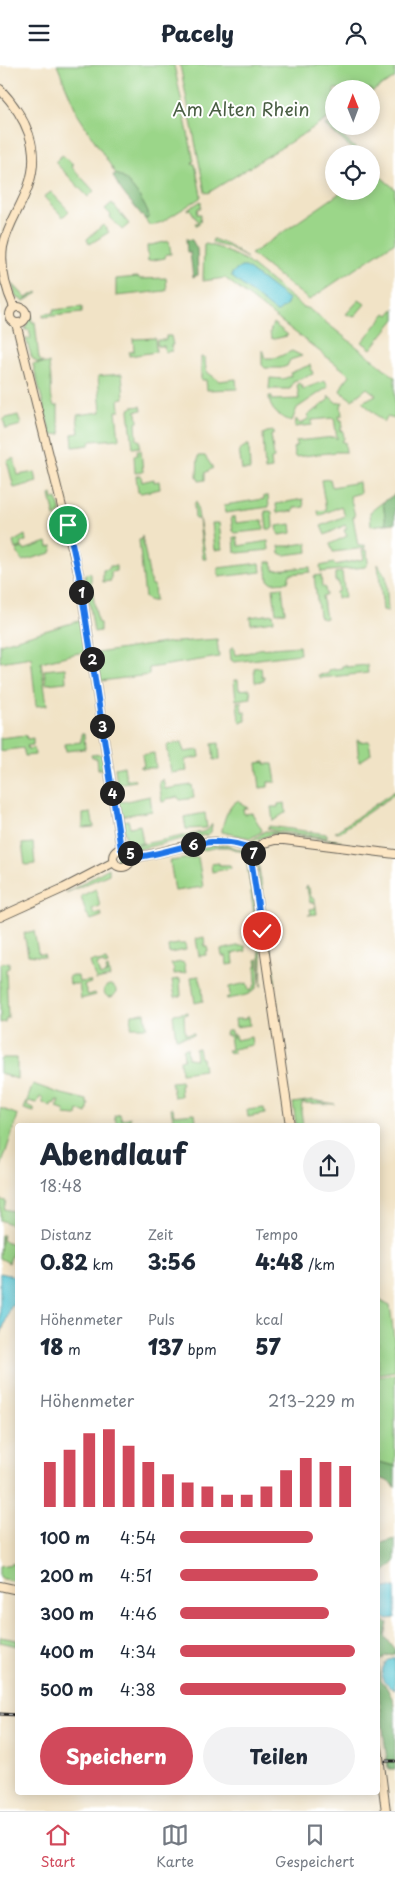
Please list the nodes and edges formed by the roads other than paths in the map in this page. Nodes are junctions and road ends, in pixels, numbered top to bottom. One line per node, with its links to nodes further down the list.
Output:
1 (0, 89): 2 (street)
2 (14, 307): 3 (street); 3 (street)
3 (19, 323): 4 (street)
4 (121, 849): 7 (street); 8 (street)
5 (255, 850): 6 (street); 7 (street); 10 (street)
6 (395, 854)
7 (132, 858): 8 (street)
8 (114, 862): 9 (street)
9 (0, 917)
10 (290, 1123)
11 (0, 1586): 12 (street)
12 (15, 1589)
13 (380, 1764): 14 (street)
14 (386, 1811)

